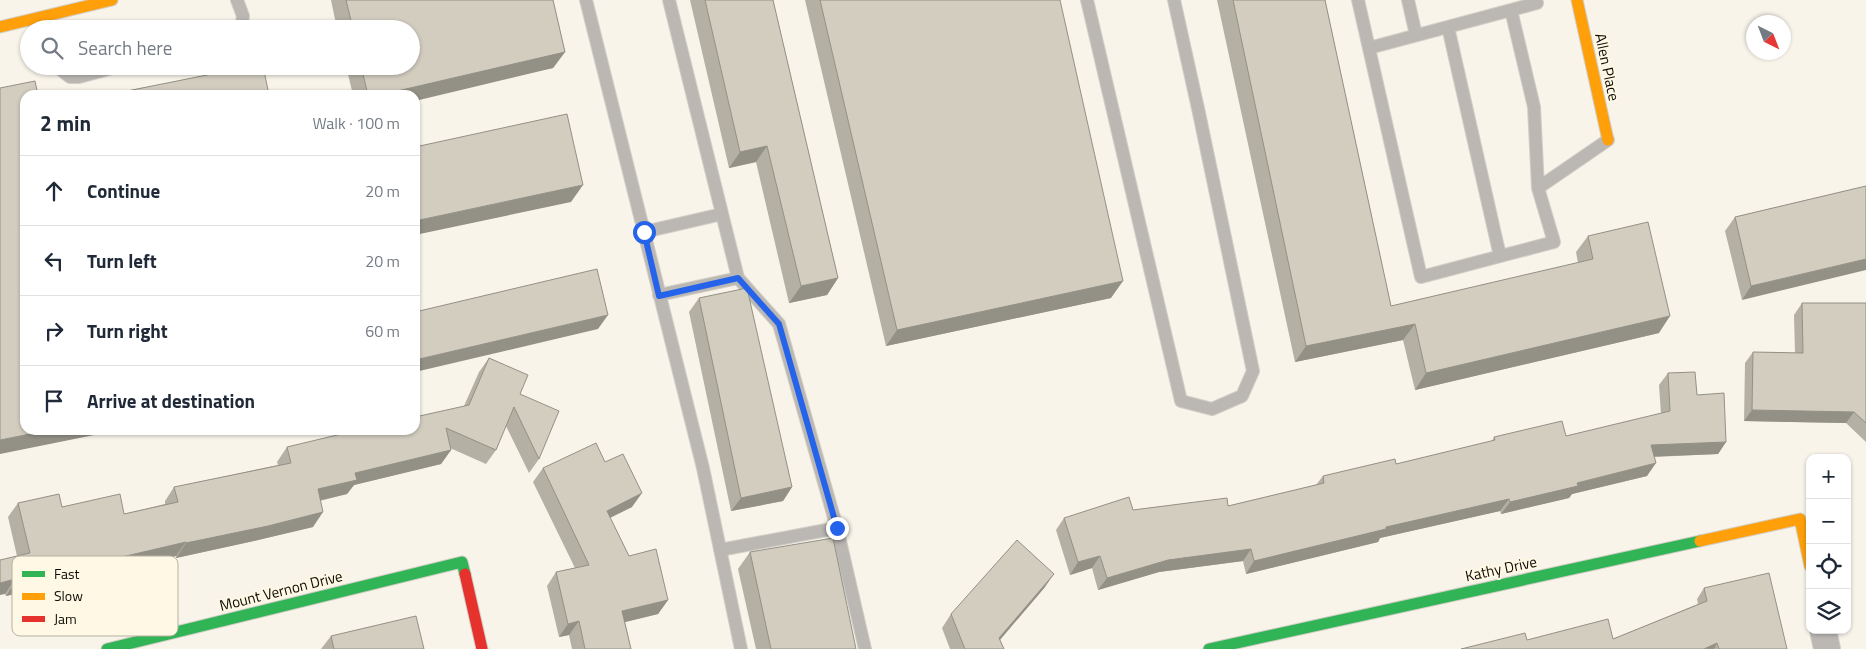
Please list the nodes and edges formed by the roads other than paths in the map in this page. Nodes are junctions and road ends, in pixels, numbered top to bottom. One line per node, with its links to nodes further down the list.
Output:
1 (112, 0): 12 (street)
2 (237, 0): 13 (lane)
3 (586, 0): 24 (lane)
4 (669, 0): 23 (lane)
5 (1087, 0): 6 (lane)
6 (1174, 0)
7 (1358, 0): 18 (lane)
8 (1408, 0): 17 (lane)
9 (1536, 0): 11 (lane)
10 (1577, 0): 21 (street, Allen Place)
11 (1510, 10): 15 (lane); 22 (lane)
12 (52, 20)
13 (242, 20)
14 (20, 25): 16 (street)
15 (1448, 26): 17 (lane); 25 (lane)
16 (0, 27)
17 (1416, 35): 18 (lane)
18 (1369, 48): 25 (lane)
19 (67, 75): 20 (lane)
20 (86, 75)
21 (1608, 140): 22 (lane)
22 (1538, 188): 25 (lane)
23 (722, 214): 24 (lane); 26 (lane)
24 (644, 232): 27 (lane)
25 (1500, 256)
26 (738, 278): 27 (lane); 28 (lane)
27 (659, 296): 30 (lane)
28 (837, 528): 30 (lane); 37 (lane)
29 (1806, 547): 38 (street, Kathy Drive)
30 (720, 550): 36 (lane)
31 (178, 632): 35 (street, Mount Vernon Drive)
32 (1824, 634): 39 (street)
33 (160, 636): 34 (street, Mount Vernon Drive)
34 (107, 649)
35 (482, 649)
36 (741, 649)
37 (865, 649)
38 (1209, 649)
39 (1827, 649)

